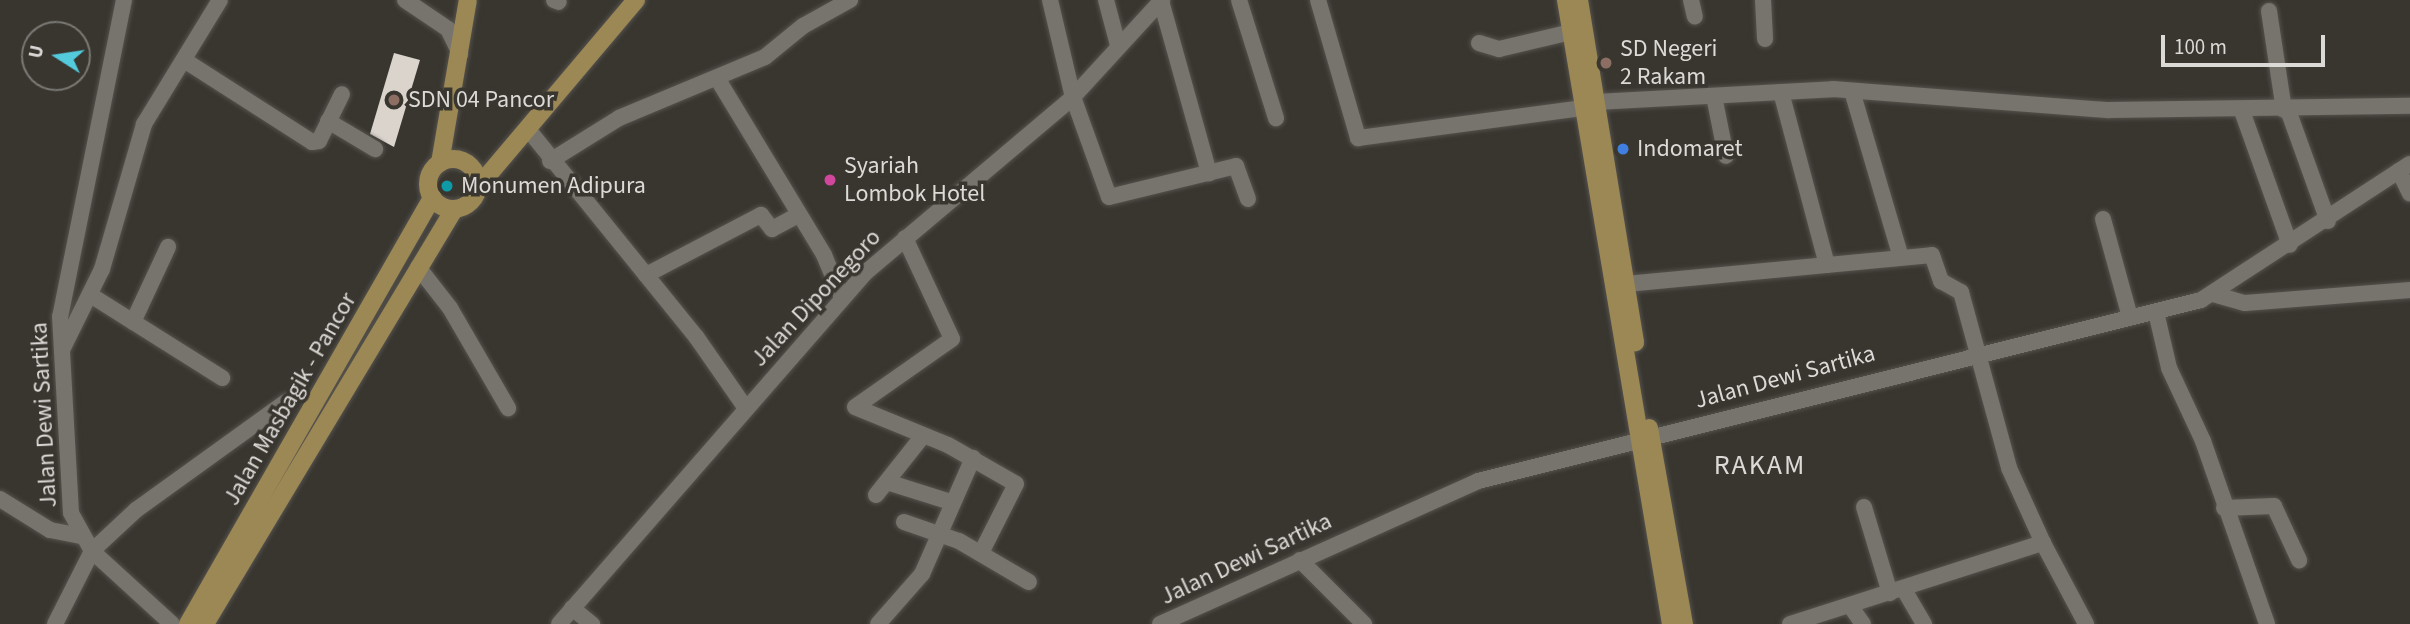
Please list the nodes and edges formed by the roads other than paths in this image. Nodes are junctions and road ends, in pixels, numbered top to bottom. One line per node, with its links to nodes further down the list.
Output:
1 (124, 0): 66 (street, Jalan Dewi Sartika)
2 (220, 0): 23 (street)
3 (405, 0): 22 (street)
4 (468, 0): 22 (main road)
5 (636, 0): 36 (main road)
6 (850, 0): 24 (street)
7 (1050, 0): 29 (street)
8 (1106, 0): 21 (street)
9 (1161, 0): 21 (street, Jalan Diponegoro); 42 (street)
10 (1239, 0): 34 (street)
11 (1318, 0): 30 (street)
12 (1566, 0): 18 (main road)
13 (1579, 0): 30 (main road)
14 (1691, 0): 17 (street)
15 (1763, 0): 19 (street)
16 (2269, 11): 32 (street)
17 (1695, 17)
18 (1571, 32): 20 (street); 30 (main road)
19 (1765, 38)
20 (1479, 43)
21 (1118, 45): 29 (street, Jalan Diponegoro)
22 (460, 54): 40 (main road)
23 (184, 60): 35 (street); 61 (street)
24 (717, 78): 39 (street); 48 (street)
25 (1852, 90): 26 (street); 33 (street); 54 (street)
26 (1781, 92): 28 (street); 55 (street)
27 (342, 94): 35 (street)
28 (1714, 96): 30 (street); 38 (street)
29 (1073, 97): 42 (street); 51 (street, Jalan Diponegoro)
30 (1590, 105): 58 (main road)
31 (2410, 106): 32 (street)
32 (2286, 110): 33 (street); 50 (street)
33 (2242, 111): 52 (street)
34 (1276, 118)
35 (328, 121): 37 (street)
36 (527, 128): 39 (street); 43 (main road)
37 (375, 149)
38 (1726, 156)
39 (550, 160): 57 (street)
40 (440, 163): 43 (main road); 45 (main road)
41 (2404, 168): 44 (street); 50 (street, Jalan Dewi Sartika)
42 (1209, 173): 46 (street)
43 (478, 187): 47 (main road)
44 (2410, 194)
45 (433, 197): 47 (main road); 95 (main road, Jalan Masbagik - Pancor)
46 (1248, 199)
47 (454, 209): 56 (main road, Jalan Masbagik - Pancor)
48 (798, 215): 57 (street); 62 (street)
49 (2103, 219): 64 (street)
50 (2328, 221): 52 (street, Jalan Dewi Sartika)
51 (905, 238): 62 (street, Jalan Diponegoro); 72 (street)
52 (2291, 245): 60 (street, Jalan Dewi Sartika)
53 (168, 247): 65 (street)
54 (1901, 257): 55 (street); 67 (street)
55 (1827, 265): 58 (street)
56 (418, 267): 71 (street); 96 (main road, Jalan Masbagik - Pancor)
57 (646, 275): 70 (street)
58 (1620, 275): 73 (main road)
59 (2410, 290): 60 (street)
60 (2213, 294): 63 (street, Jalan Dewi Sartika)
61 (92, 296): 65 (street); 66 (street)
62 (842, 298): 70 (street, Jalan Diponegoro)
63 (2156, 312): 64 (street, Jalan Dewi Sartika); 80 (street)
64 (2130, 317): 67 (street, Jalan Dewi Sartika)
65 (133, 322): 68 (street)
66 (60, 352): 83 (street, Jalan Dewi Sartika)
67 (1977, 352): 73 (street, Jalan Dewi Sartika); 84 (street)
68 (222, 378)
69 (286, 401): 85 (street)
70 (745, 407): 92 (street, Jalan Diponegoro)
71 (508, 408)
72 (922, 437): 74 (street); 75 (street)
73 (1644, 438): 87 (street, Jalan Dewi Sartika); 102 (main road); 103 (main road)
74 (973, 458): 78 (street); 86 (street)
75 (887, 482): 76 (street); 78 (street)
76 (876, 495)
77 (0, 499): 83 (street)
78 (951, 502): 82 (street)
79 (1864, 507): 90 (street)
80 (2224, 508): 88 (street); 108 (street)
81 (904, 522): 82 (street)
82 (937, 531): 86 (street); 99 (street)
83 (80, 536): 85 (street, Jalan Dewi Sartika)
84 (2043, 543): 90 (street); 107 (street)
85 (92, 551): 93 (street); 94 (street, Jalan Dewi Sartika)
86 (981, 553): 89 (street)
87 (1300, 560): 100 (street, Jalan Dewi Sartika); 101 (street)
88 (2299, 560)
89 (1028, 582)
90 (1897, 590): 91 (street); 106 (street)
91 (1851, 607): 104 (street); 105 (street)
92 (572, 608): 97 (street, Jalan Diponegoro); 98 (street)
93 (55, 624)
94 (172, 624)
95 (188, 624)
96 (205, 624)
97 (559, 624)
98 (592, 624)
99 (878, 624)
100 (1160, 624)
101 (1364, 624)
102 (1671, 624)
103 (1684, 624)
104 (1790, 624)
105 (1863, 624)
106 (1924, 624)
107 (2086, 624)
108 (2267, 624)

